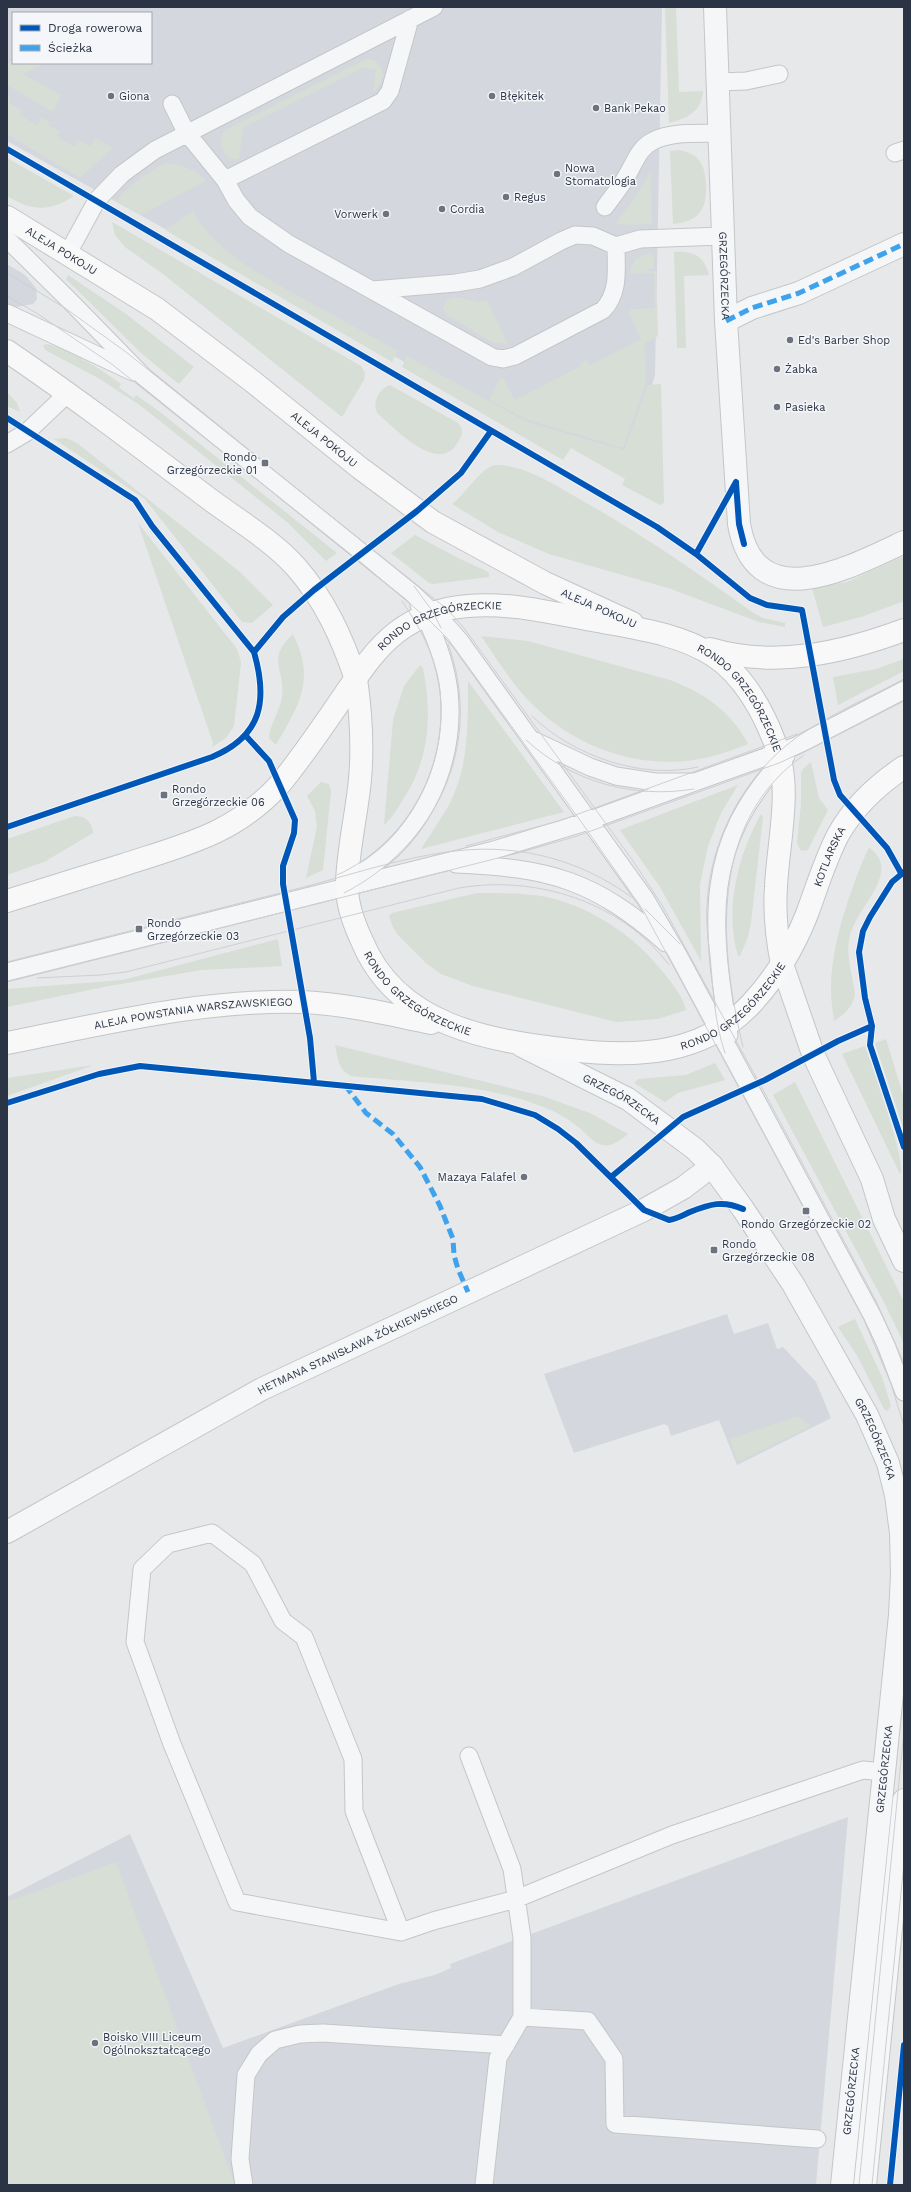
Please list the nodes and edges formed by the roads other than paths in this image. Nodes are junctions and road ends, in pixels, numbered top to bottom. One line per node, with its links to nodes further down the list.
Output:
1 (434, 7): 3 (lane)
2 (715, 7): 5 (street, GRZEGÓRZECKA)
3 (410, 19): 7 (lane); 9 (lane)
4 (779, 74): 5 (lane)
5 (718, 82): 8 (street, GRZEGÓRZECKA)
6 (172, 104): 7 (lane)
7 (186, 132): 9 (lane); 16 (lane)
8 (720, 134): 10 (lane); 12 (street, GRZEGÓRZECKA)
9 (225, 180): 17 (lane)
10 (604, 207)
11 (7, 218): 16 (main road, ALEJA POKOJU)
12 (722, 236): 15 (lane); 19 (street, GRZEGÓRZECKA)
13 (7, 239): 21 (lane)
14 (904, 244): 19 (street)
15 (616, 246): 17 (lane); 17 (lane)
16 (68, 253): 27 (main road, ALEJA POKOJU)
17 (373, 290)
18 (7, 313): 21 (lane)
19 (726, 321): 24 (street, GRZEGÓRZECKA)
20 (7, 351): 22 (main road)
21 (144, 378): 25 (lane)
22 (67, 394): 23 (lane); 29 (main road)
23 (7, 444)
24 (904, 542)
25 (429, 614): 27 (main road, RONDO GRZEGÓRZECKIE); 29 (main road, RONDO GRZEGÓRZECKIE); 31 (lane); 37 (lane)
26 (904, 630): 28 (main road)
27 (657, 633): 28 (main road, RONDO GRZEGÓRZECKIE)
28 (697, 646): 32 (main road, RONDO GRZEGÓRZECKIE)
29 (356, 679): 37 (main road, RONDO GRZEGÓRZECKIE); 38 (main road)
30 (904, 690): 32 (lane)
31 (531, 739): 34 (lane); 35 (lane)
32 (785, 754): 34 (lane); 40 (main road, RONDO GRZEGÓRZECKIE); 43 (lane)
33 (904, 767): 40 (main road, KOTLARSKA)
34 (695, 782): 35 (lane)
35 (589, 821): 36 (lane); 39 (lane)
36 (434, 864): 37 (lane); 39 (lane)
37 (347, 884): 41 (lane); 42 (main road, RONDO GRZEGÓRZECKIE)
38 (7, 901)
39 (677, 953): 43 (lane)
40 (782, 964): 43 (main road, RONDO GRZEGÓRZECKIE); 47 (street)
41 (7, 972)
42 (452, 1027): 44 (main road, RONDO GRZEGÓRZECKIE); 45 (main road, ALEJA POWSTANIA WARSZAWSKIEGO)
43 (723, 1027): 44 (main road, RONDO GRZEGÓRZECKIE); 48 (lane)
44 (506, 1040): 46 (street, GRZEGÓRZECKA)
45 (7, 1043)
46 (712, 1166): 49 (street, HETMANA STANISŁAWA ŻÓŁKIEWSKIEGO); 51 (street, GRZEGÓRZECKA)
47 (904, 1261)
48 (904, 1392)
49 (7, 1532)
50 (469, 1756): 53 (lane)
51 (883, 1772): 53 (lane); 61 (street, GRZEGÓRZECKA)
52 (904, 1800): 54 (street)
53 (516, 1899): 55 (lane); 56 (lane)
54 (899, 1907): 62 (street)
55 (401, 1932): 55 (lane)
56 (522, 2017): 57 (lane); 58 (lane)
57 (506, 2045): 59 (lane); 60 (lane)
58 (817, 2139)
59 (244, 2185)
60 (484, 2185)
61 (842, 2185)
62 (866, 2185)

